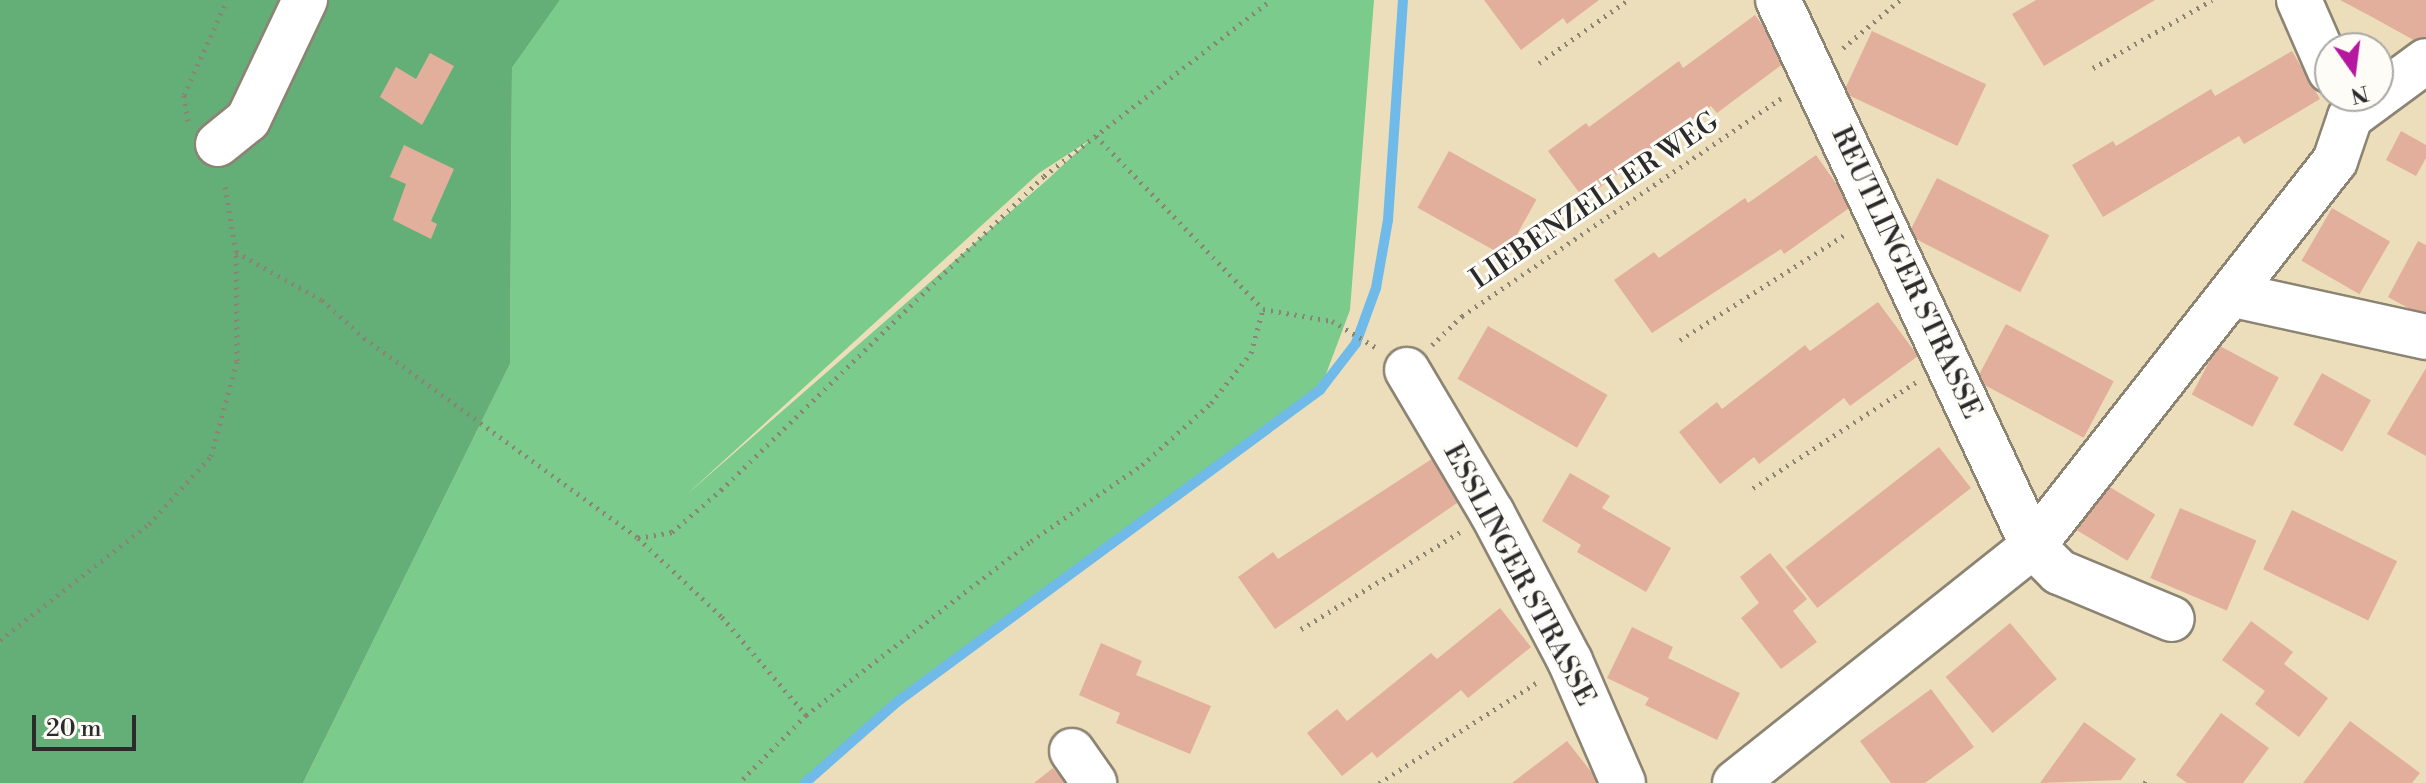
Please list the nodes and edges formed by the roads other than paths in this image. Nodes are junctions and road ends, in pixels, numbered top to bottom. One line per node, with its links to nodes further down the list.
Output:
1 (305, 0): 8 (street)
2 (1778, 0): 12 (street, REUTLINGER STRASSE)
3 (2299, 0): 4 (street)
4 (2314, 34)
5 (2426, 61): 6 (street)
6 (2394, 79)
7 (2345, 112): 9 (street)
8 (218, 144)
9 (2234, 295): 10 (street); 12 (street)
10 (2426, 337)
11 (1396, 361): 14 (street, ESSLINGER STRASSE)
12 (2033, 546): 13 (street); 15 (street)
13 (2172, 619)
14 (1623, 783)
15 (1735, 783)

